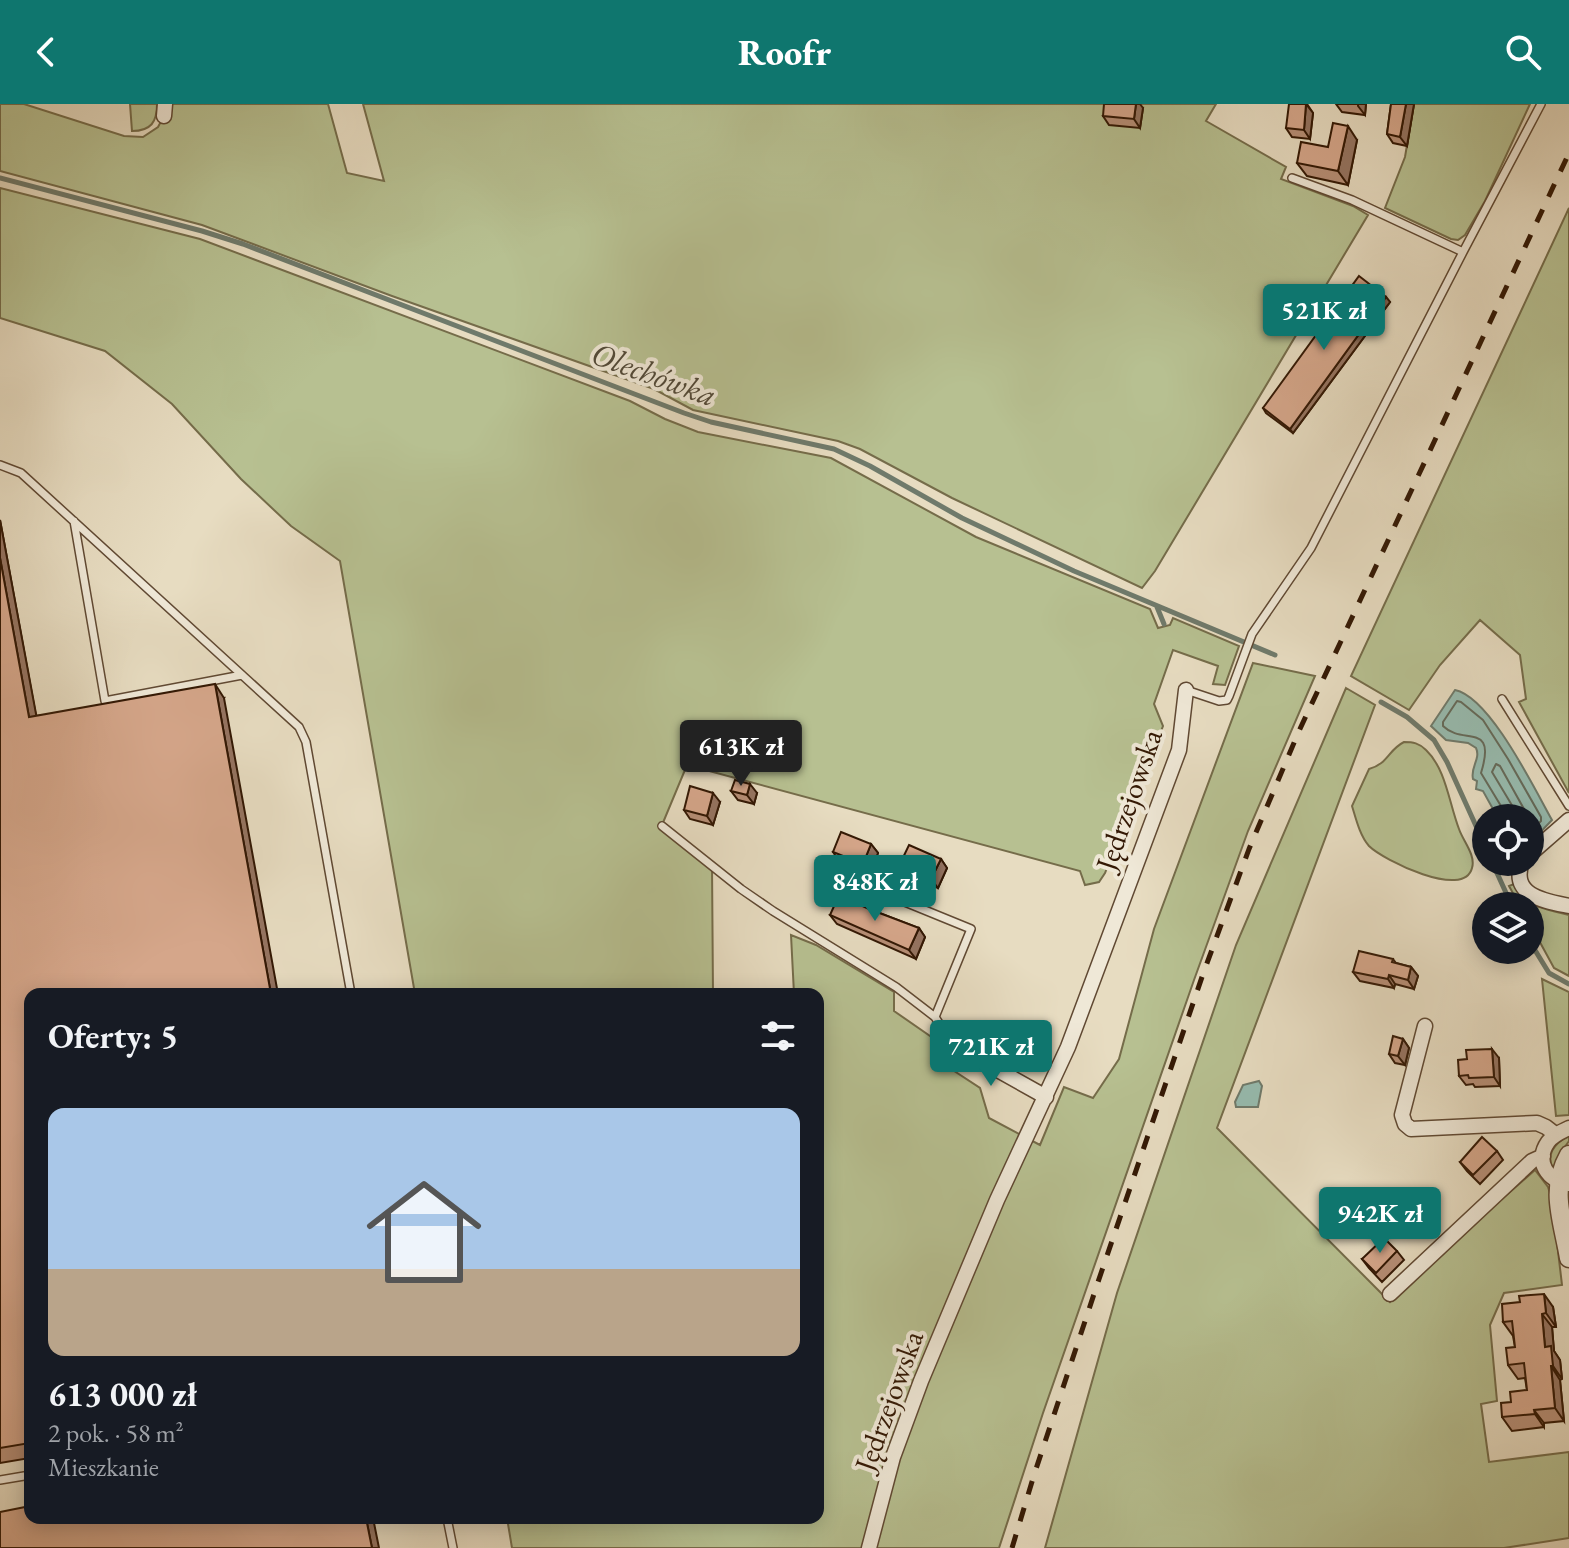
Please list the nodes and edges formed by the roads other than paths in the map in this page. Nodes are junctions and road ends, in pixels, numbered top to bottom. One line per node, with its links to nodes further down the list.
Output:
1 (1541, 104): 3 (lane, Jędrzejowska)
2 (1292, 178): 3 (lane)
3 (1463, 252): 7 (lane, Jędrzejowska)
4 (0, 465): 5 (lane)
5 (73, 521): 6 (lane); 6 (lane)
6 (242, 675): 16 (lane)
7 (1186, 690): 20 (street, Jędrzejowska)
8 (1502, 699): 9 (lane)
9 (1569, 806)
10 (1569, 820): 12 (street)
11 (662, 826): 17 (lane)
12 (1544, 842)
13 (1520, 876): 15 (street)
14 (873, 889): 17 (lane)
15 (1569, 906)
16 (350, 988)
17 (935, 1017): 19 (lane)
18 (1425, 1026): 21 (street)
19 (953, 1045): 20 (street)
20 (1046, 1097): 32 (street, Jędrzejowska)
21 (1562, 1131): 23 (street)
22 (1569, 1155): 24 (street)
23 (1543, 1156): 24 (street); 27 (street)
24 (1564, 1184): 25 (street)
25 (1566, 1211): 26 (street)
26 (1569, 1258)
27 (1390, 1294)
28 (24, 1476): 29 (lane)
29 (0, 1480)
30 (448, 1524): 31 (lane)
31 (453, 1548)
32 (869, 1548)

